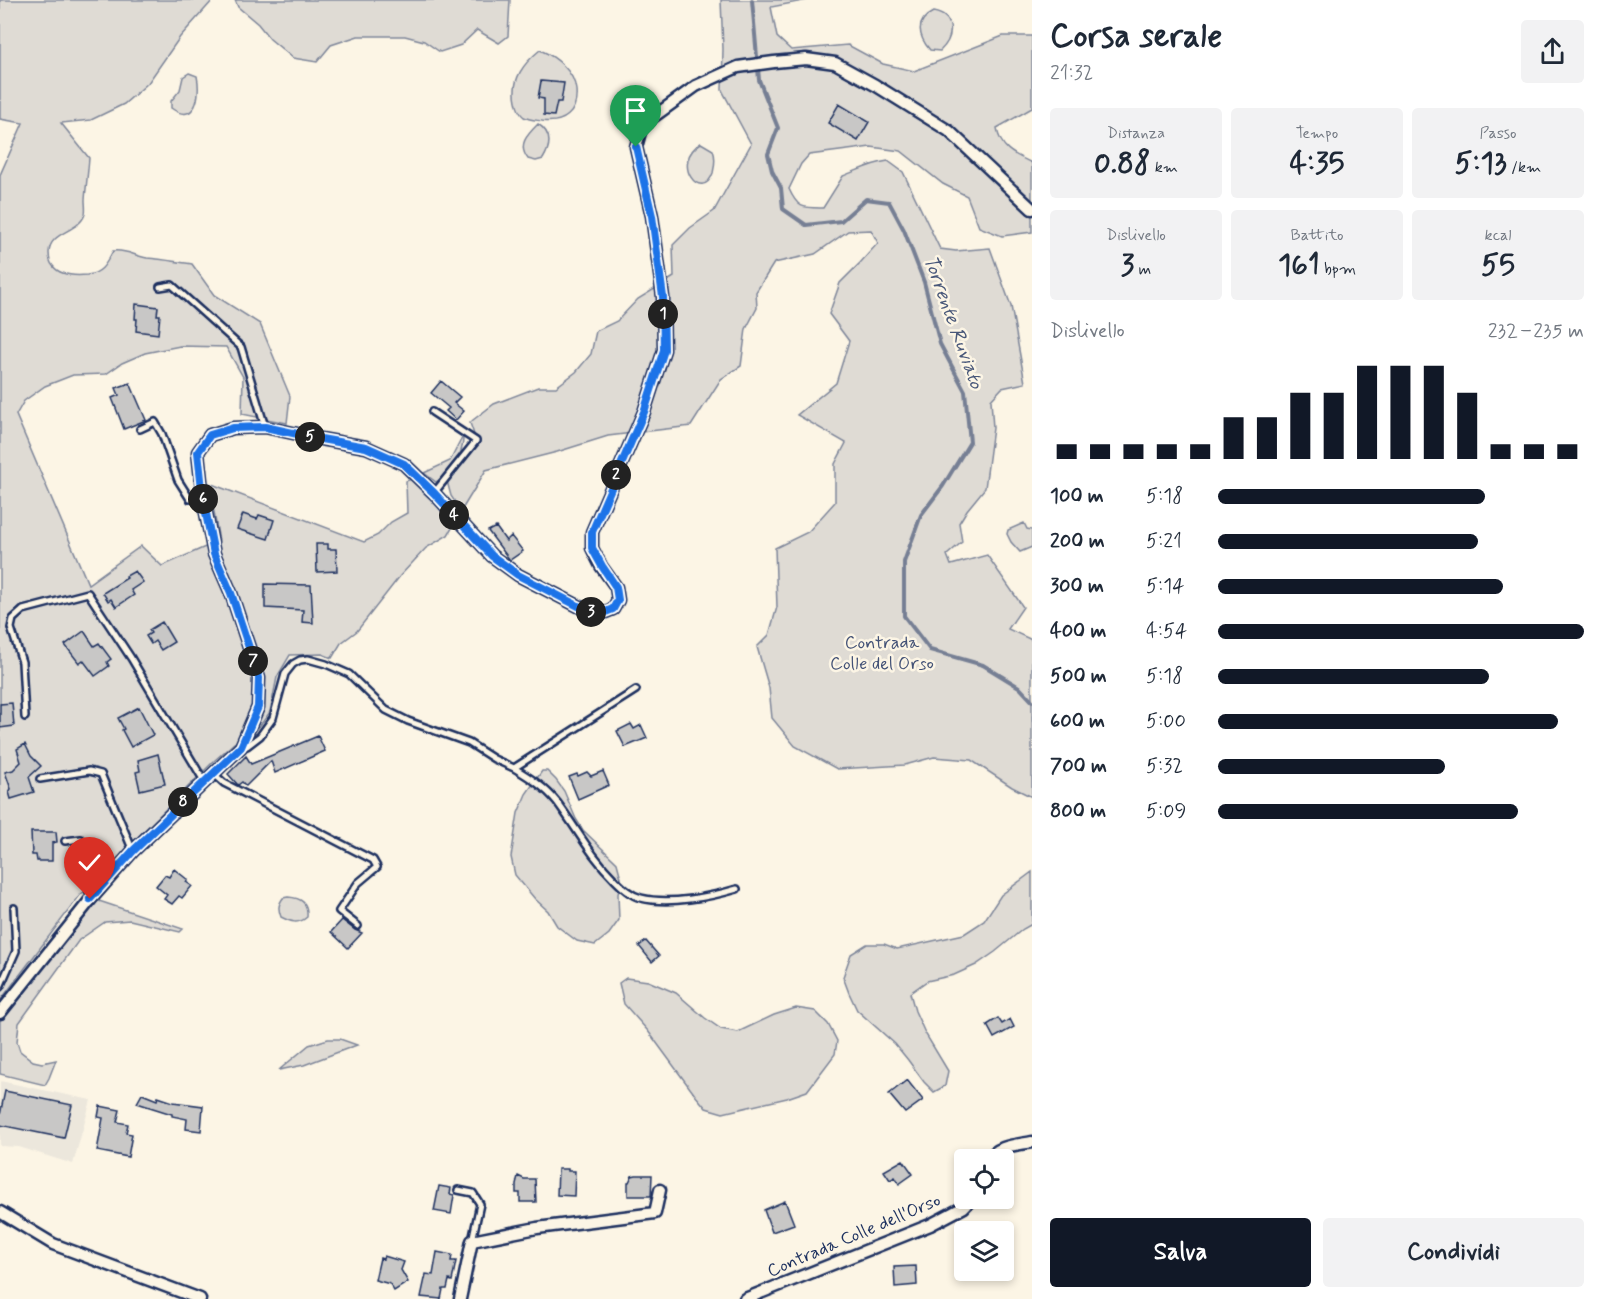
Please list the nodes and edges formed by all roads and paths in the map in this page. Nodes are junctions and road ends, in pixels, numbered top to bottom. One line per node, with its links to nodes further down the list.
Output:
1 (1032, 210): 6 (street)
2 (160, 287): 4 (lane)
3 (432, 412): 6 (lane)
4 (265, 427): 6 (street); 7 (street)
5 (140, 429): 7 (lane)
6 (434, 493)
7 (203, 498): 10 (street)
8 (636, 690): 11 (lane)
9 (25, 717): 14 (lane)
10 (241, 747): 11 (lane); 12 (street)
11 (513, 768): 17 (lane)
12 (213, 773): 14 (street); 20 (lane)
13 (40, 779): 16 (lane)
14 (204, 781): 16 (street)
15 (65, 841): 18 (lane)
16 (133, 851): 18 (street)
17 (737, 889)
18 (90, 899): 22 (street)
19 (14, 908): 21 (lane)
20 (358, 926)
21 (0, 987)
22 (1, 1008)
23 (1032, 1142): 24 (street)
24 (1000, 1149)
25 (458, 1190): 29 (lane)
26 (660, 1190): 29 (street)
27 (960, 1209): 32 (street, Contrada Colle dell'Orso)
28 (0, 1212): 30 (street)
29 (472, 1241): 31 (street)
30 (198, 1299)
31 (460, 1299)
32 (745, 1299)

